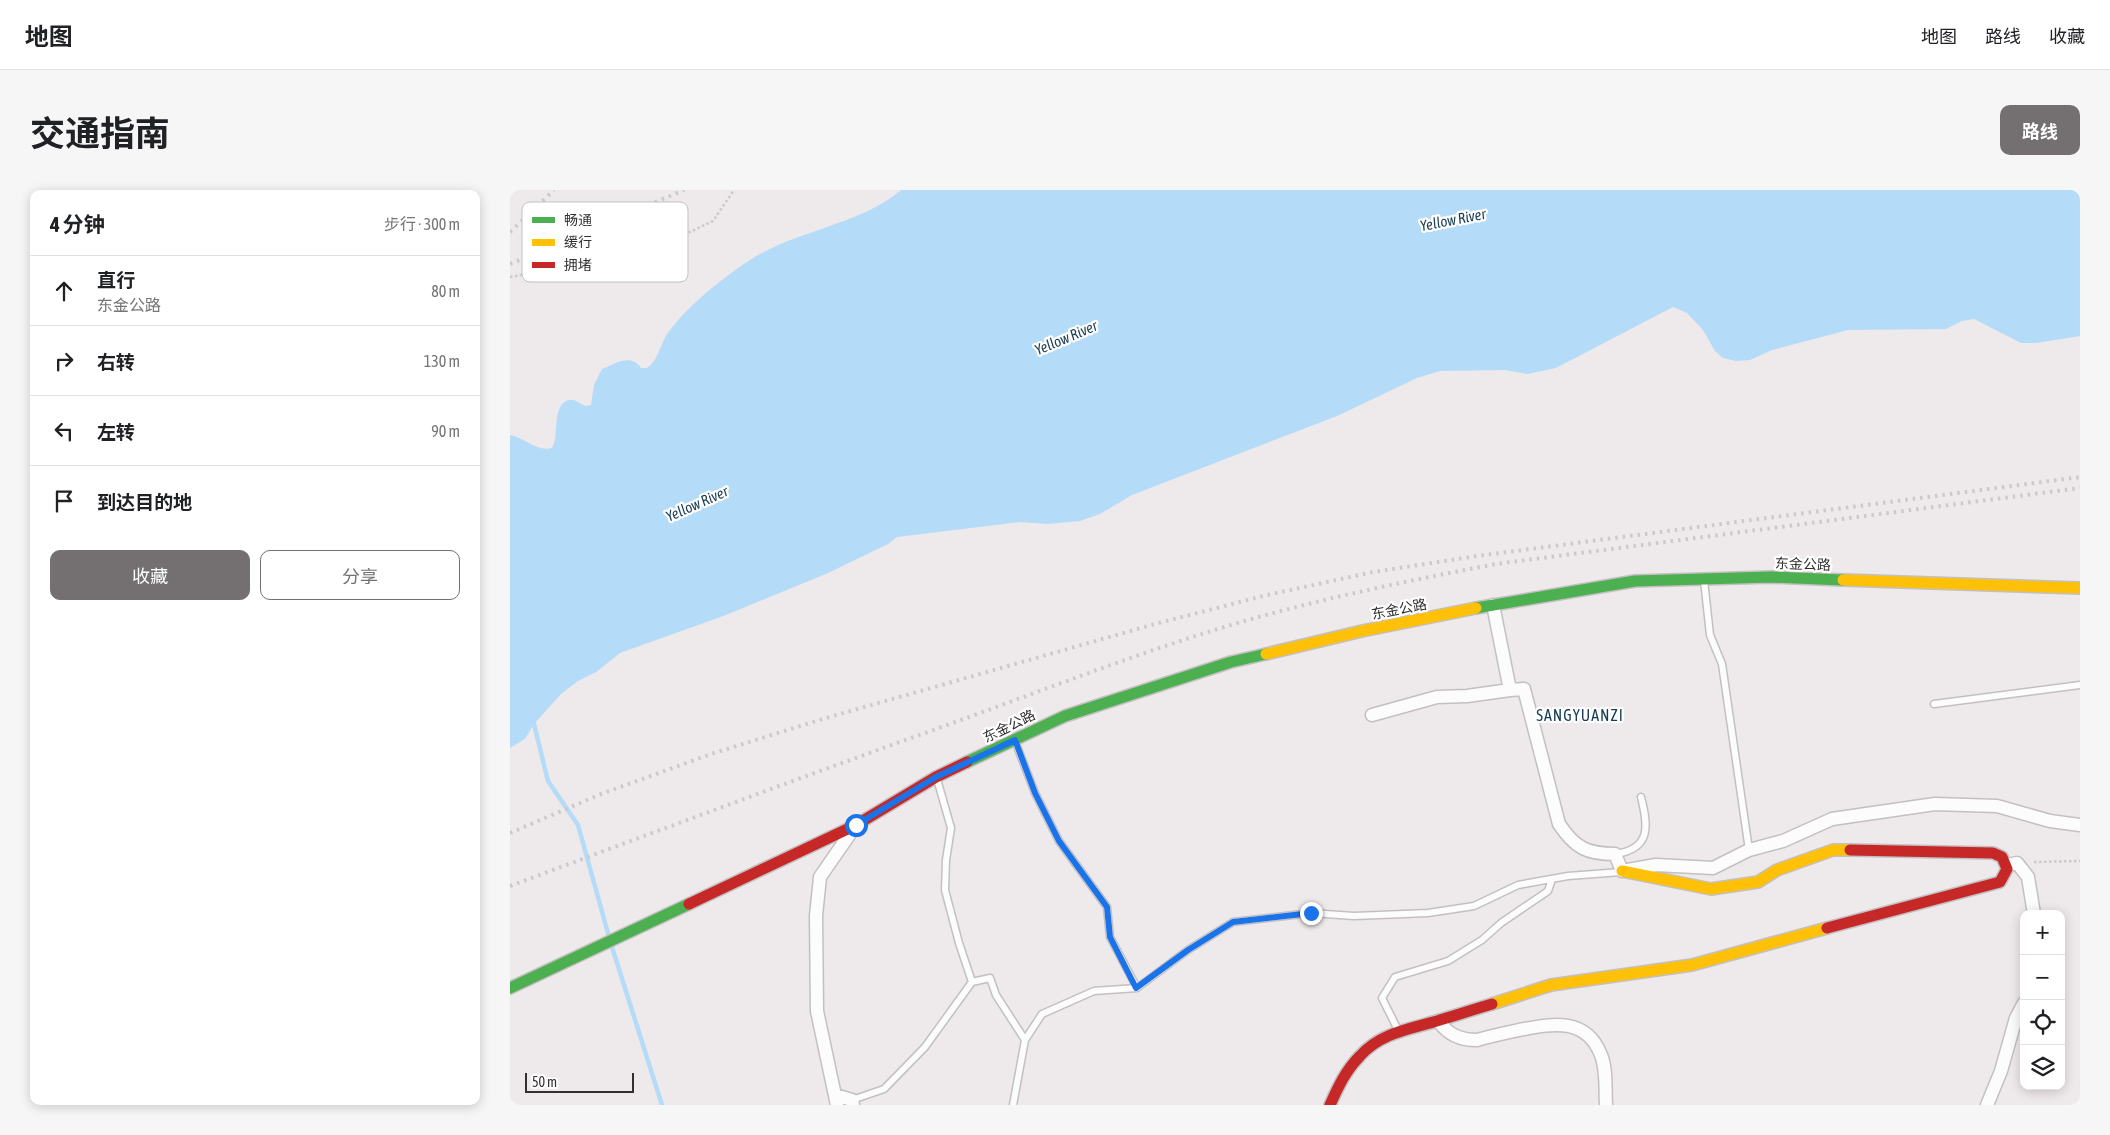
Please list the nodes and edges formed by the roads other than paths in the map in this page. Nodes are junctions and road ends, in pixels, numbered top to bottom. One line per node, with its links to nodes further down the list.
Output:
1 (1704, 579): 2 (main road, 东金公路); 3 (main road, 东金公路); 13 (lane)
2 (2080, 588)
3 (1493, 605): 5 (street); 8 (main road, 东金公路)
4 (2080, 685): 6 (lane)
5 (1510, 690): 7 (street); 14 (street)
6 (1934, 704)
7 (1372, 715)
8 (1015, 740): 9 (main road, 东金公路); 21 (lane)
9 (936, 777): 11 (main road, 东金公路); 19 (lane)
10 (1641, 797): 14 (lane)
11 (856, 825): 20 (main road, 东金公路); 26 (street)
12 (2080, 825): 13 (street)
13 (1749, 850): 16 (street)
14 (1615, 854): 16 (street)
15 (2012, 864): 16 (main road); 18 (street); 23 (main road)
16 (1622, 872): 17 (lane)
17 (1552, 879): 21 (lane); 24 (lane)
18 (2033, 910)
19 (972, 982): 25 (lane); 27 (lane)
20 (515, 986)
21 (1136, 988): 25 (lane)
22 (2020, 1010): 31 (street)
23 (1438, 1021): 24 (main road); 30 (street)
24 (1398, 1031): 29 (main road)
25 (1026, 1040): 28 (lane)
26 (836, 1100): 27 (street)
27 (852, 1102)
28 (1013, 1105)
29 (1330, 1105)
30 (1606, 1105)
31 (1987, 1105)

